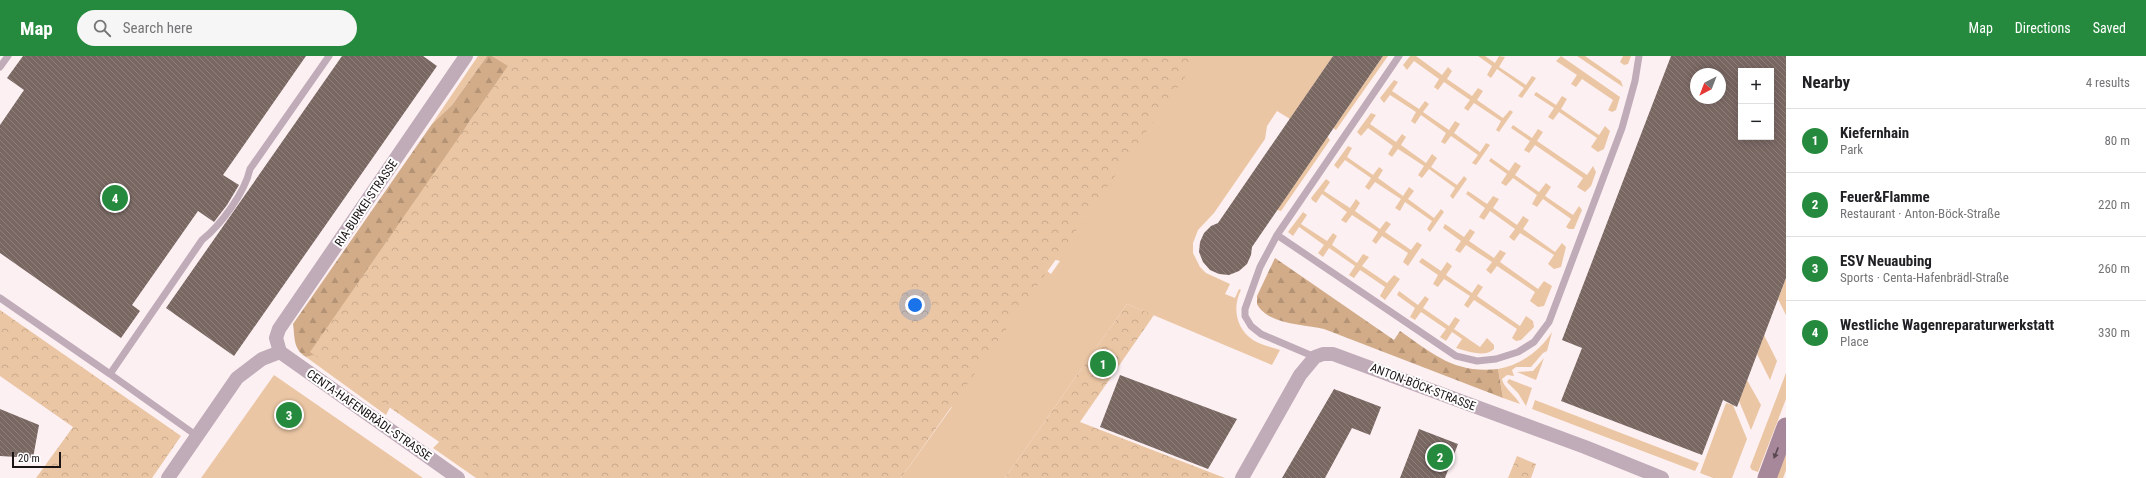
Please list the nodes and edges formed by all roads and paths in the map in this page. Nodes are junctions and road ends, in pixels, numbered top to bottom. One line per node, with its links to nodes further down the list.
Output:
1 (8, 56): 6 (lane)
2 (329, 56): 11 (lane)
3 (466, 56): 9 (street, RIA-BURKEI-STRASSE)
4 (1399, 56): 7 (lane)
5 (1639, 56): 7 (lane)
6 (0, 68)
7 (1276, 235): 10 (lane)
8 (0, 298): 11 (lane)
9 (280, 352): 13 (street); 15 (street, CENTA-HAFENBRÄDL-STRASSE)
10 (1315, 357): 16 (street); 17 (street, ANTON-BÖCK-STRASSE)
11 (110, 374): 13 (lane)
12 (1786, 427): 18 (main road, one-way to 18)
13 (197, 436): 14 (street)
14 (168, 478)
15 (458, 478)
16 (1242, 478)
17 (1662, 478)
18 (1767, 478)

